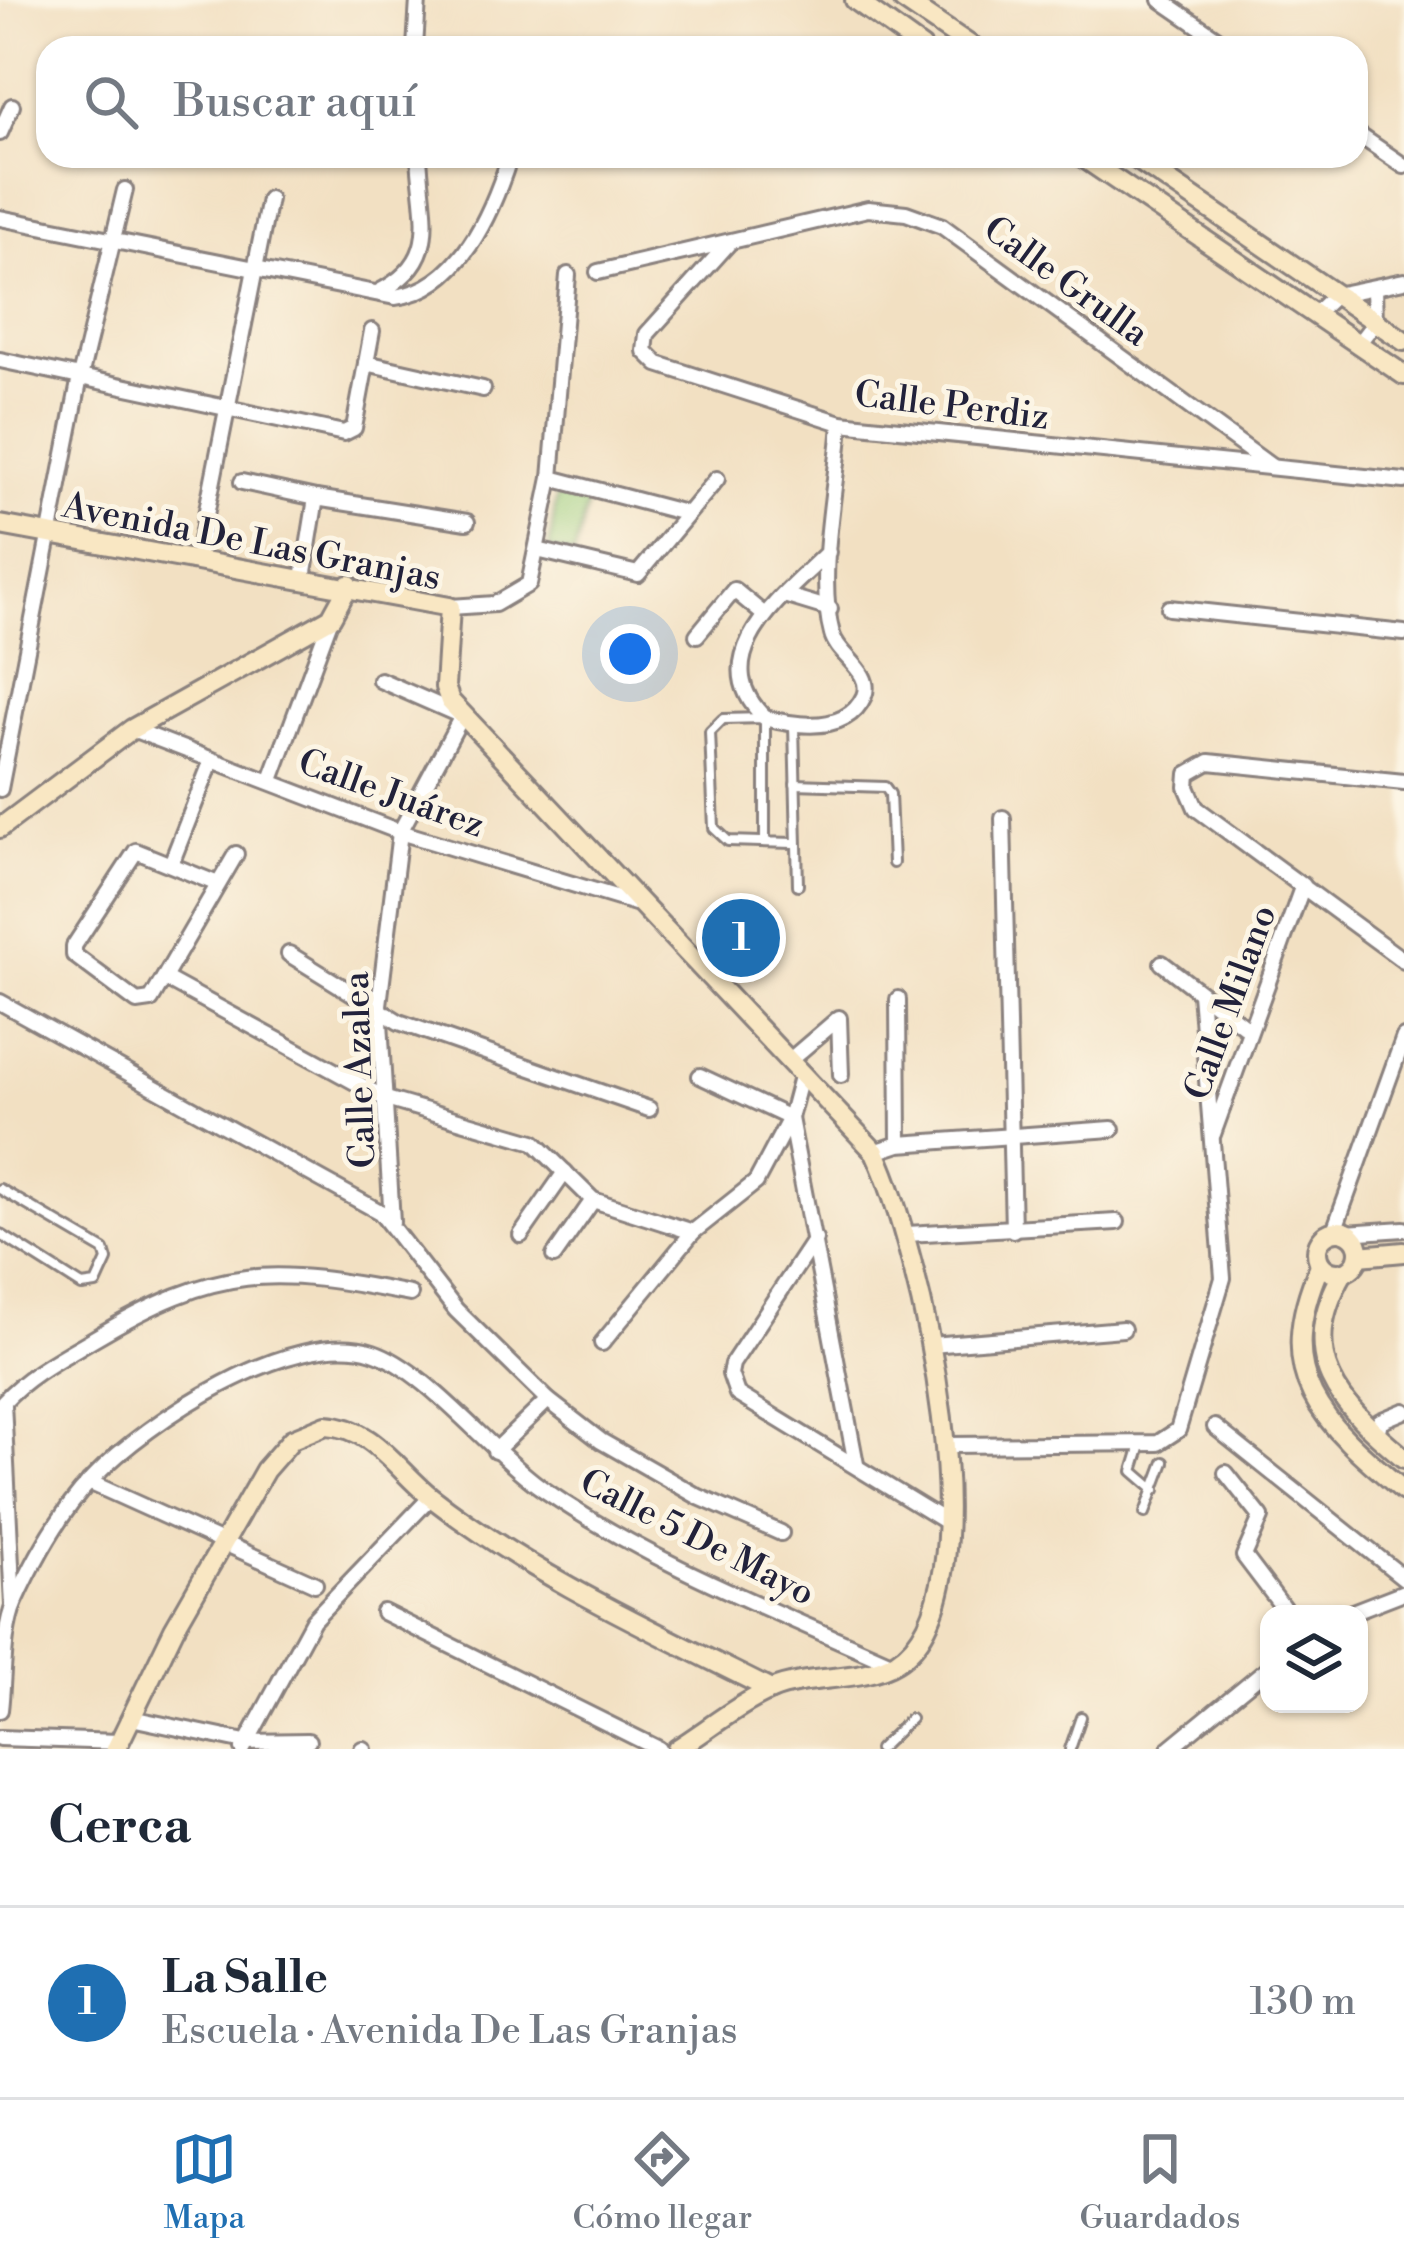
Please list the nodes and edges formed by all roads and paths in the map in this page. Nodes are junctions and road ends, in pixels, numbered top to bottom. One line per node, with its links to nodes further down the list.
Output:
1 (418, 0): 5 (street)
2 (855, 0): 6 (street)
3 (903, 0): 7 (street)
4 (1161, 0): 8 (street)
5 (416, 36)
6 (905, 36)
7 (956, 36)
8 (1214, 36)
9 (13, 106): 10 (street)
10 (0, 133)
11 (1368, 141): 12 (street)
12 (1404, 166)
13 (420, 168): 29 (street)
14 (506, 168): 29 (street)
15 (1100, 168): 31 (street)
16 (1150, 168): 30 (street)
17 (125, 190): 20 (street)
18 (269, 199): 23 (street)
19 (0, 218): 20 (street)
20 (113, 242): 23 (street); 39 (street)
21 (728, 244): 22 (street, Calle Grulla); 28 (street, Calle Perdiz); 43 (street, Calle Grulla)
22 (676, 255): 24 (street, Calle Grulla); 28 (street)
23 (254, 267): 29 (street); 41 (street)
24 (598, 272)
25 (568, 275): 44 (street)
26 (1404, 281): 27 (street)
27 (1374, 288): 30 (street); 32 (street)
28 (687, 290): 42 (street, Calle Perdiz)
29 (377, 293)
30 (1335, 295): 31 (street); 32 (street)
31 (1315, 314): 35 (street)
32 (1375, 322): 34 (street); 35 (street)
33 (372, 331): 37 (street)
34 (1404, 341)
35 (1358, 344): 38 (street)
36 (0, 360): 39 (street)
37 (366, 363): 40 (street); 41 (street)
38 (1404, 375)
39 (80, 377): 41 (street); 52 (street)
40 (483, 389)
41 (228, 411): 55 (street)
42 (841, 423): 43 (street, Calle Perdiz); 54 (street)
43 (1276, 470): 46 (street, Calle Perdiz)
44 (551, 478): 49 (street); 53 (street)
45 (717, 479): 49 (street)
46 (1404, 481)
47 (242, 482): 48 (street)
48 (316, 498): 50 (street); 56 (street)
49 (685, 513): 53 (street)
50 (467, 522)
51 (0, 525): 52 (street, Avenida De Las Granjas)
52 (48, 532): 55 (street, Avenida De Las Granjas); 75 (street)
53 (537, 550): 59 (street)
54 (828, 552): 58 (street); 61 (street)
55 (197, 560): 56 (street, Avenida De Las Granjas)
56 (303, 578): 57 (street, Avenida De Las Granjas)
57 (350, 585): 59 (street, Avenida De Las Granjas); 63 (street)
58 (784, 596): 61 (street); 62 (street)
59 (450, 607): 67 (street, Avenida De Las Granjas)
60 (1168, 608): 64 (street)
61 (830, 609): 69 (street)
62 (762, 613): 65 (street); 68 (street)
63 (331, 618): 70 (street); 72 (street)
64 (1404, 633)
65 (697, 635)
66 (380, 680): 67 (street)
67 (462, 716): 78 (street, Calle Azalea); 87 (street, Avenida De Las Granjas)
68 (764, 718): 69 (street); 79 (lane); 79 (lane)
69 (794, 725): 74 (lane)
70 (132, 729): 71 (street, Calle Juárez); 77 (street)
71 (212, 760): 72 (street, Calle Juárez); 83 (street)
72 (272, 780): 78 (street, Calle Juárez)
73 (1404, 782): 86 (street)
74 (795, 784): 80 (lane); 82 (lane)
75 (0, 789)
76 (1003, 818): 105 (street)
77 (0, 828)
78 (400, 832): 87 (street, Calle Juárez); 95 (street, Calle Azalea)
79 (765, 842): 80 (lane)
80 (794, 843): 85 (lane)
81 (236, 854): 84 (street)
82 (893, 863)
83 (171, 864): 84 (street); 91 (street)
84 (218, 884): 91 (street)
85 (798, 885)
86 (1303, 885): 89 (street); 96 (street, Calle Milano)
87 (635, 903): 98 (street, Avenida De Las Granjas)
88 (290, 955): 95 (street)
89 (1404, 961)
90 (1162, 963): 92 (street)
91 (164, 978): 101 (street)
92 (1200, 993): 96 (street); 106 (street, Calle Milano)
93 (898, 999): 107 (street)
94 (0, 1002): 112 (street)
95 (379, 1005): 101 (street, Calle Azalea); 102 (street)
96 (1249, 1030): 106 (street, Calle Milano)
97 (1404, 1037): 117 (street)
98 (796, 1067): 99 (street); 103 (street); 108 (street, Avenida De Las Granjas)
99 (841, 1075)
100 (700, 1076): 103 (street)
101 (386, 1099): 109 (street); 112 (street, Calle Azalea)
102 (649, 1109)
103 (790, 1118): 116 (street); 121 (street)
104 (1112, 1129): 105 (street)
105 (1010, 1136): 107 (street); 115 (street)
106 (1211, 1140): 136 (street, Calle Milano)
107 (899, 1144): 108 (street)
108 (875, 1152): 119 (street, Avenida De Las Granjas)
109 (565, 1172): 111 (street); 120 (street)
110 (0, 1189): 118 (lane)
111 (593, 1200): 116 (street); 123 (street)
112 (392, 1222): 131 (street)
113 (1117, 1222): 115 (street)
114 (1404, 1229): 117 (street)
115 (1013, 1230): 119 (street)
116 (693, 1232): 129 (street)
117 (1340, 1232): 124 (street); 125 (street)
118 (0, 1234)
119 (907, 1234): 130 (street, Avenida De Las Granjas)
120 (521, 1235)
121 (814, 1239): 141 (street); 141 (street)
122 (1404, 1252): 124 (street)
123 (554, 1256)
124 (1359, 1256): 126 (street)
125 (1320, 1264): 126 (street); 145 (street)
126 (1343, 1273): 135 (street)
127 (410, 1294): 132 (street)
128 (1123, 1329): 130 (street)
129 (602, 1343)
130 (931, 1345): 137 (street, Avenida De Las Granjas)
131 (548, 1400): 138 (street); 149 (street)
132 (1, 1401): 155 (street)
133 (1404, 1411): 135 (street)
134 (1215, 1427): 151 (street)
135 (1376, 1435): 139 (street)
136 (1142, 1443): 137 (street); 144 (lane)
137 (948, 1445): 148 (street, Avenida De Las Granjas)
138 (495, 1451): 143 (street, Calle 5 De Mayo); 158 (street, Calle 5 De Mayo)
139 (1404, 1458)
140 (1164, 1462): 144 (lane)
141 (856, 1464): 148 (street)
142 (1226, 1473): 154 (street)
143 (88, 1482): 150 (street); 155 (street, Calle 5 De Mayo)
144 (1155, 1490): 147 (lane)
145 (1404, 1491)
146 (431, 1497): 150 (street); 160 (street); 168 (street)
147 (1145, 1513)
148 (948, 1523): 158 (street, Avenida De Las Granjas)
149 (782, 1533)
150 (222, 1545): 152 (street); 163 (street)
151 (1404, 1578)
152 (315, 1584)
153 (1404, 1592): 156 (street)
154 (1282, 1605)
155 (13, 1606): 161 (street, Calle 5 De Mayo)
156 (1368, 1606)
157 (383, 1612): 170 (street)
158 (893, 1664): 160 (street)
159 (1260, 1674): 169 (street)
160 (771, 1690): 171 (street)
161 (0, 1710)
162 (1082, 1717): 173 (lane)
163 (131, 1718): 167 (street); 168 (street)
164 (910, 1719): 172 (lane)
165 (0, 1738): 167 (street)
166 (308, 1741): 168 (street)
167 (117, 1745)
168 (244, 1746)
169 (1175, 1746)
170 (658, 1749)
171 (677, 1749)
172 (879, 1749)
173 (1070, 1749)

